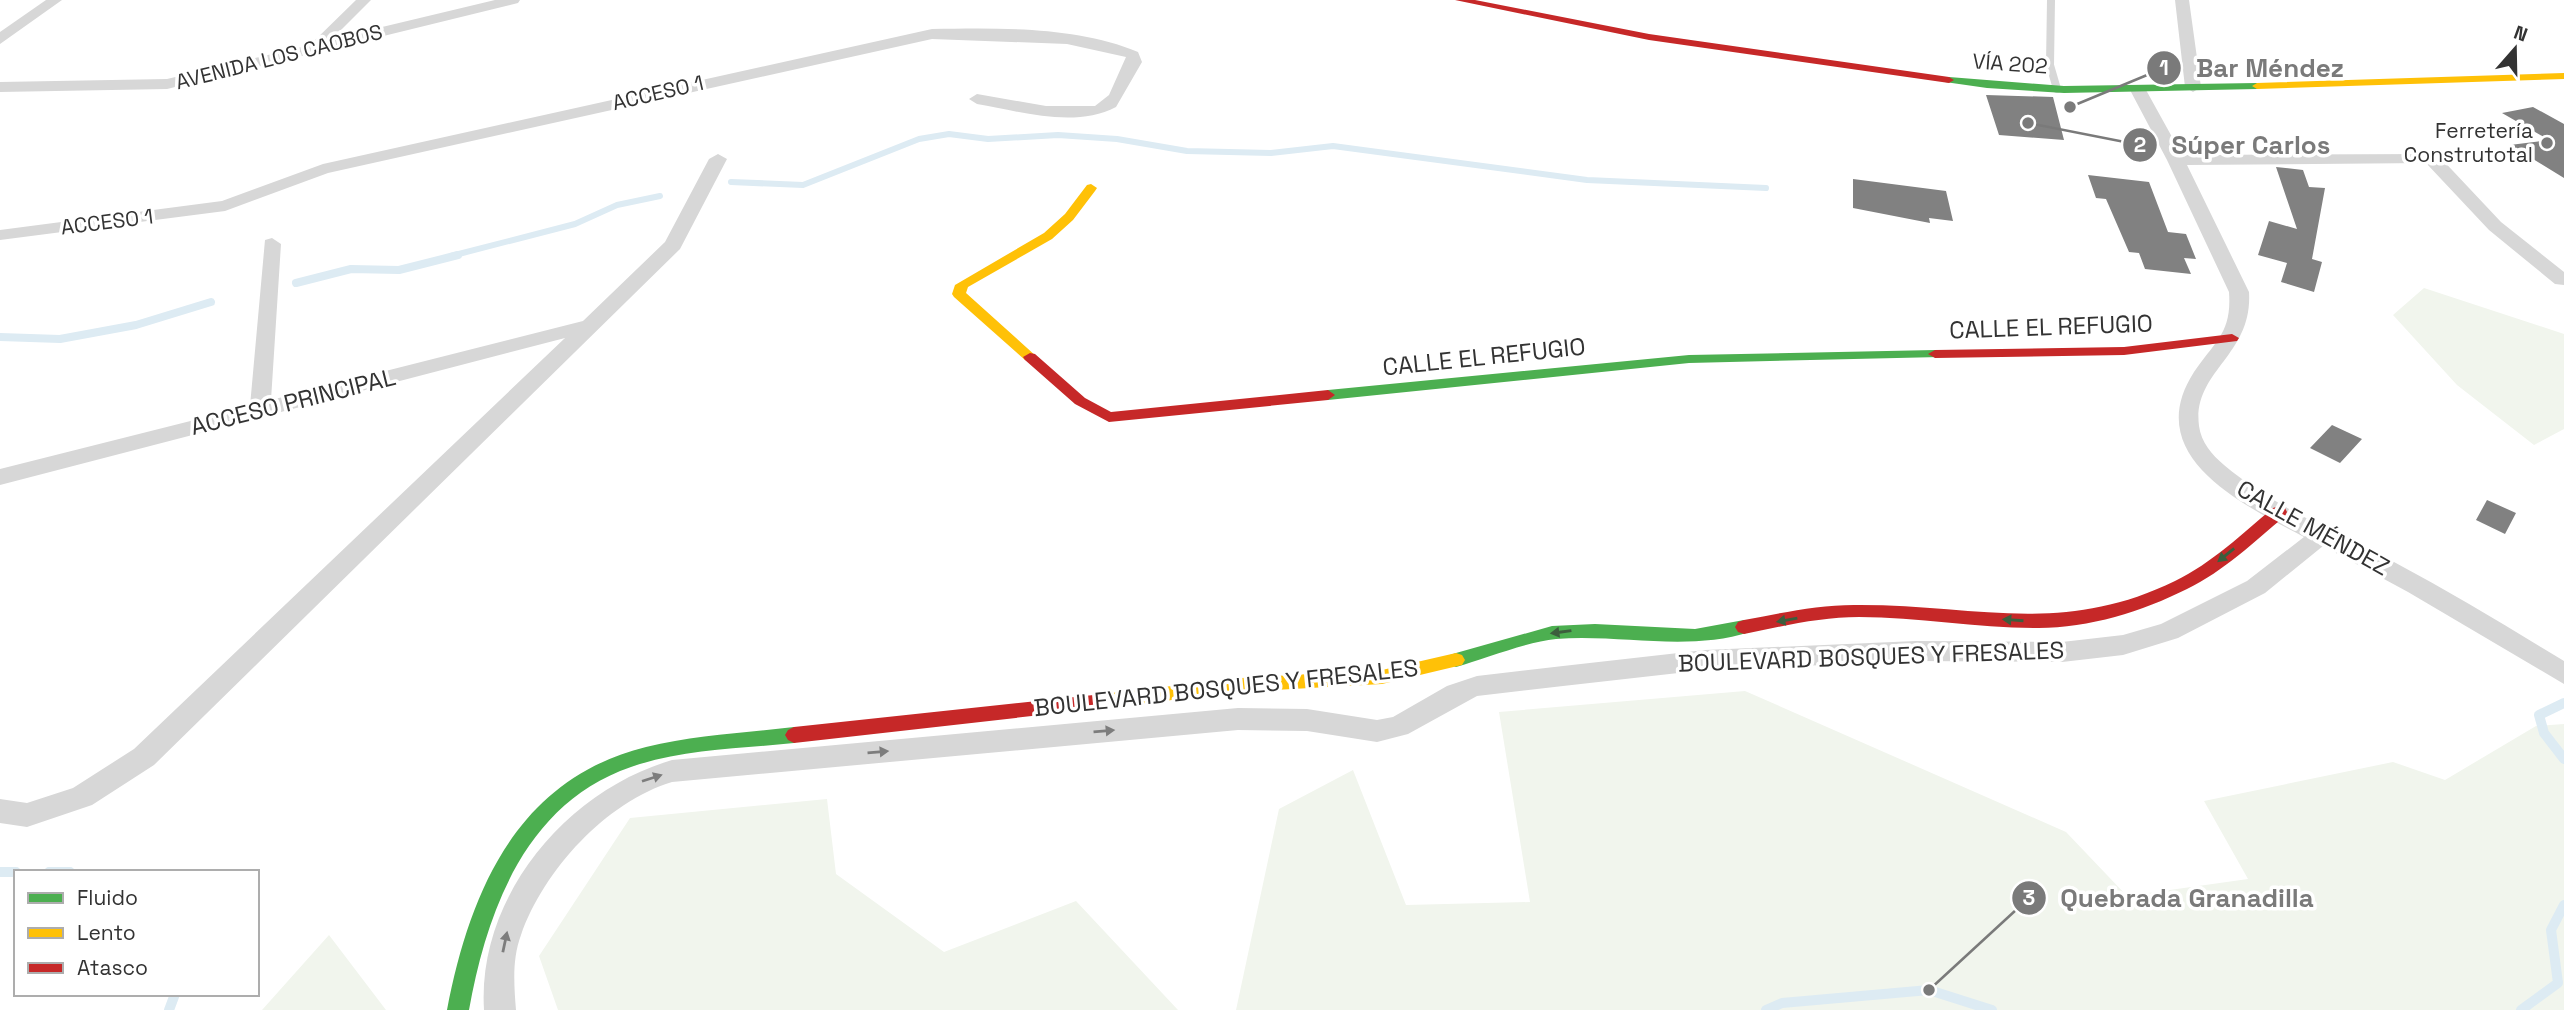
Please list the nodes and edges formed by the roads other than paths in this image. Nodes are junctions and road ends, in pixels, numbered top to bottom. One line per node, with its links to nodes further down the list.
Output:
1 (55, 0): 7 (street)
2 (364, 0): 8 (street)
3 (513, 0): 8 (street, AVENIDA LOS CAOBOS)
4 (1460, 0): 13 (street, VÍA 202)
5 (2051, 0): 13 (lane)
6 (2182, 0): 9 (street)
7 (0, 39)
8 (315, 48): 11 (street, AVENIDA LOS CAOBOS)
9 (2191, 67): 12 (street)
10 (2564, 76): 12 (street, VÍA 202)
11 (0, 87)
12 (2193, 87): 14 (street, VÍA 202)
13 (2057, 89): 14 (street, VÍA 202)
14 (2138, 90): 17 (street, CALLE MÉNDEZ)
15 (977, 99): 19 (street, ACCESO 1)
16 (718, 159): 22 (street)
17 (2176, 160): 21 (street); 23 (street, CALLE MÉNDEZ)
18 (1091, 188): 23 (street, CALLE EL REFUGIO)
19 (0, 234)
20 (272, 244): 24 (street)
21 (2562, 280)
22 (586, 326): 24 (street, ACCESO PRINCIPAL); 29 (street)
23 (2232, 338): 26 (street, CALLE MÉNDEZ)
24 (260, 410): 25 (street, ACCESO PRINCIPAL)
25 (0, 477)
26 (2279, 512): 27 (street, CALLE MÉNDEZ); 30 (street, BOULEVARD BOSQUES Y FRESALES, one-way to 30)
27 (2322, 536): 28 (street, CALLE MÉNDEZ); 31 (street, BOULEVARD BOSQUES Y FRESALES, one-way to 27)
28 (2564, 674)
29 (0, 811)
30 (458, 1010)
31 (500, 1010)

